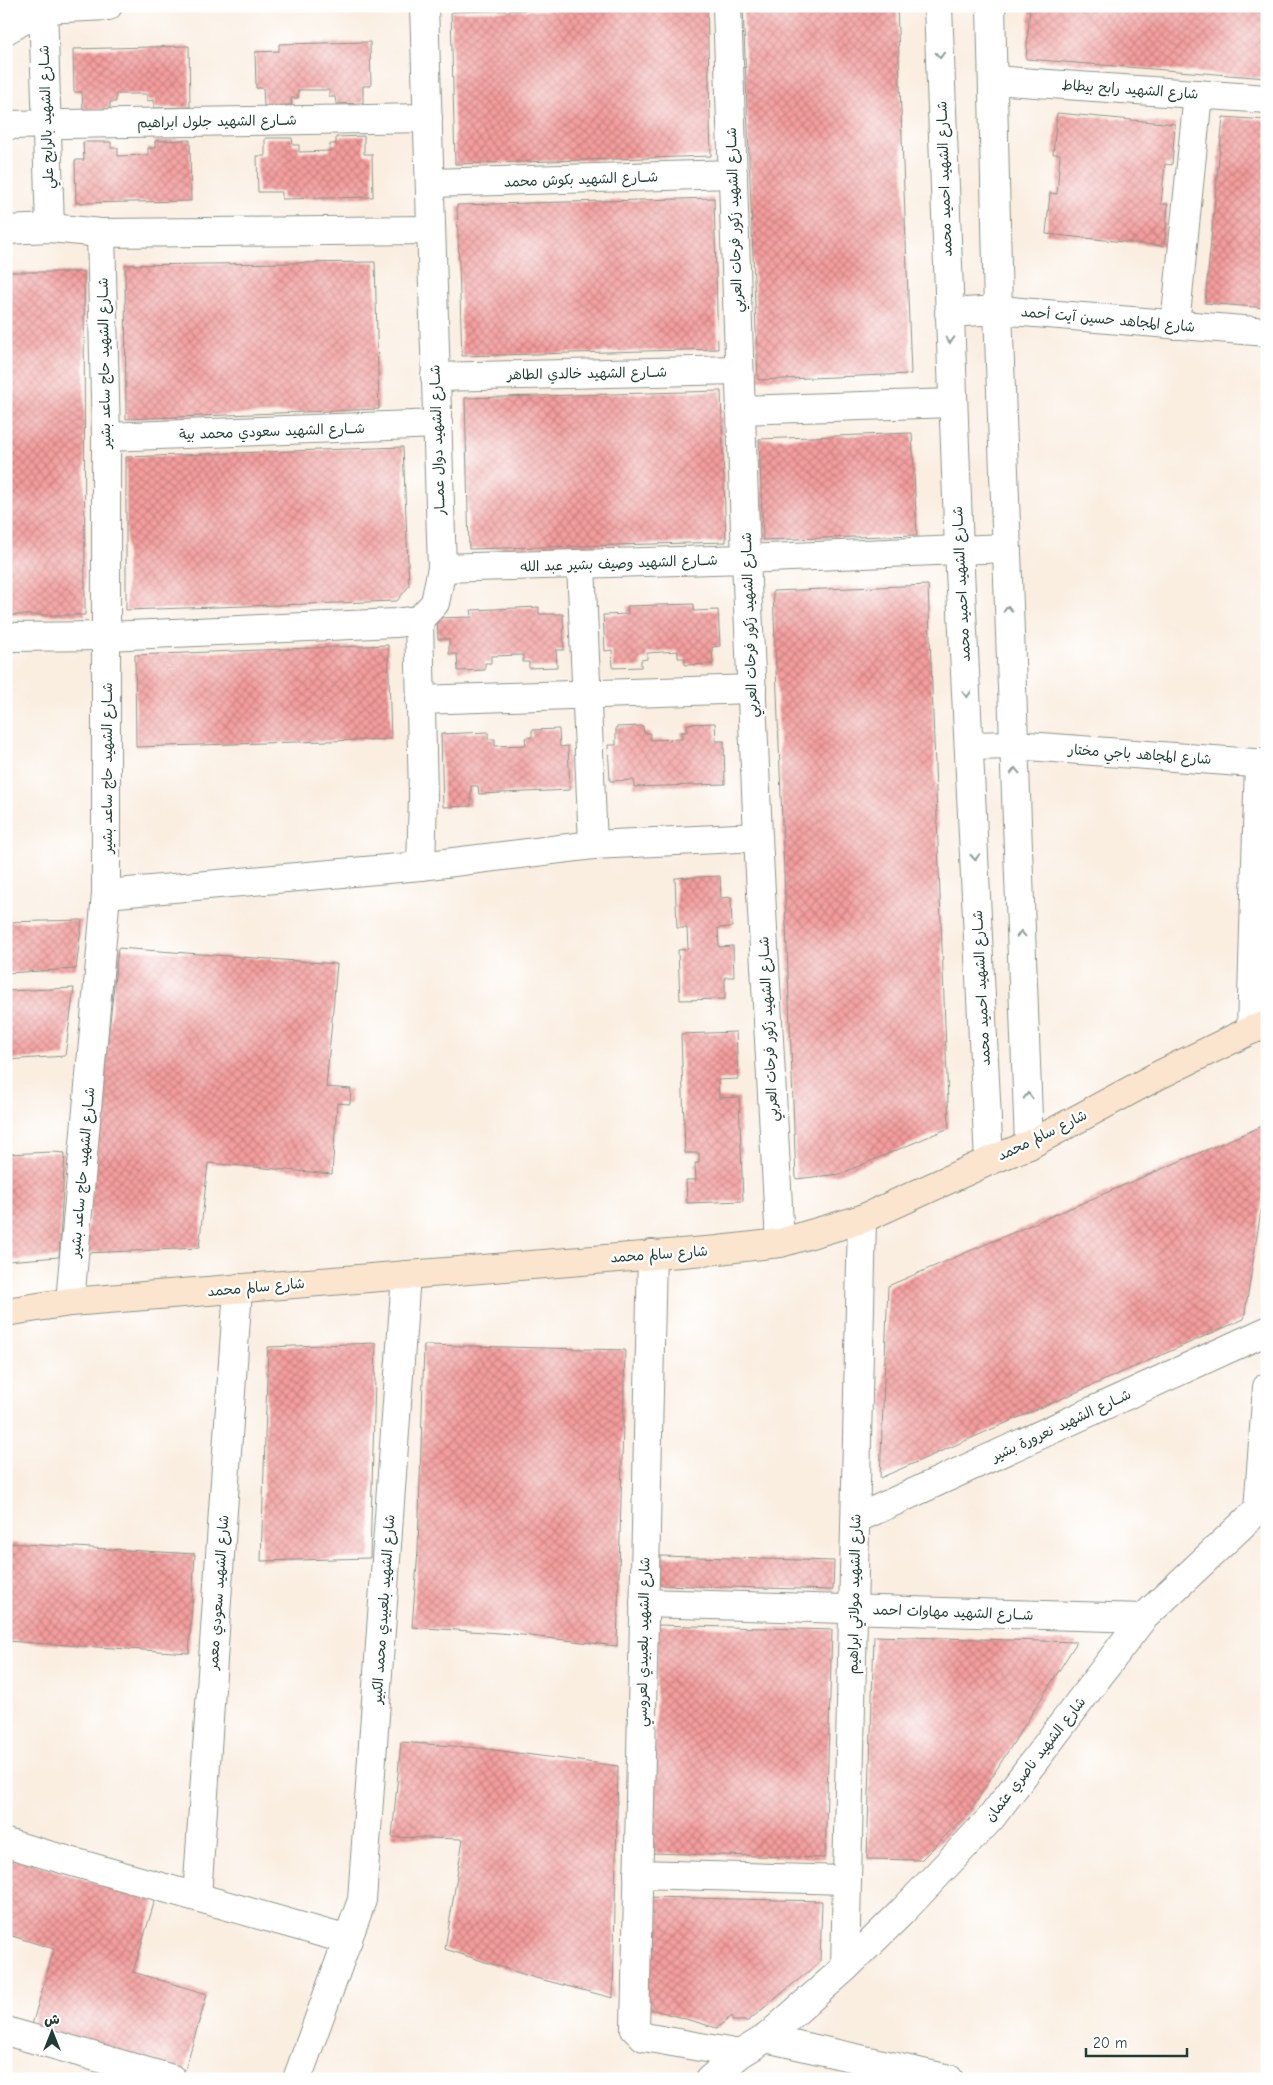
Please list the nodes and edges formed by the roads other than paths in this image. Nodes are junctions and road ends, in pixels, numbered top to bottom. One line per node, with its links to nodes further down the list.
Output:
1 (108, 6): 6 (street)
2 (424, 6): 11 (street, شــارع الشهيد دوال عمـــار)
3 (727, 6): 14 (street, شــارع الشهيد زكور فرحات العربي)
4 (938, 6): 21 (street, شــارع الشهيد احميد محمد, one-way to 21)
5 (991, 6): 8 (street)
6 (43, 8): 7 (street); 12 (street, شــارع الشهيد بالرابح علي)
7 (6, 30)
8 (993, 80): 9 (street, شارع الشهيد رابح بيطاط); 20 (street)
9 (1198, 94): 10 (street, شارع الشهيد رابح بيطاط); 22 (street)
10 (1267, 99)
11 (428, 118): 12 (street, شــارع الشهيد جلول ابراهيم); 15 (street, شــارع الشهيد دوال عمـــار)
12 (46, 124): 13 (street, شــارع الشهيد جلول ابراهيم); 16 (street, شــارع الشهيد بالرابح علي)
13 (6, 125)
14 (733, 174): 15 (street, شــارع الشهيد بكوش محمد); 24 (street, شــارع الشهيد زكور فرحات العربي)
15 (430, 183): 18 (street, شــارع الشهيد دوال عمـــار)
16 (50, 228): 17 (street); 19 (street)
17 (6, 230)
18 (431, 230): 19 (street); 25 (street, شــارع الشهيد دوال عمـــار)
19 (101, 233): 29 (street, شــارع الشهيد حاج ساعد بشير)
20 (998, 310): 21 (street, شارع المجاهد حسين آيت أحمد); 22 (street, شارع المجاهد حسين آيت أحمد); 30 (street)
21 (949, 313): 26 (street, شــارع الشهيد احميد محمد, one-way to 26)
22 (1175, 325): 23 (street, شارع المجاهد حسين آيت أحمد)
23 (1267, 332)
24 (738, 370): 25 (street, شــارع الشهيد خالدي الطاهر); 27 (street, شــارع الشهيد زكور فرحات العربي)
25 (435, 376): 28 (street, شــارع الشهيد دوال عمـــار)
26 (953, 403): 27 (street); 31 (street, شــارع الشهيد احميد محمد)
27 (740, 410): 32 (street, شــارع الشهيد زكور فرحات العربي)
28 (438, 424): 29 (street, شــارع الشهيد سعودي محمد بية); 34 (street, شــارع الشهيد دوال عمـــار)
29 (106, 438): 36 (street, شــارع الشهيد حاج ساعد بشير)
30 (1006, 548): 31 (street, شــارع الشهيد وصيف بشير عبد الله); 41 (street, one-way to 30)
31 (959, 550): 32 (street, شــارع الشهيد وصيف بشير عبد الله); 42 (street, شــارع الشهيد احميد محمد, one-way to 42)
32 (746, 559): 33 (street, شــارع الشهيد وصيف بشير عبد الله); 38 (street, شــارع الشهيد زكور فرحات العربي)
33 (581, 564): 34 (street, شــارع الشهيد وصيف بشير عبد الله); 39 (street)
34 (442, 568): 35 (street, شــارع الشهيد دوال عمـــار)
35 (419, 620): 36 (street); 40 (street)
36 (107, 636): 37 (street); 47 (street, شــارع الشهيد حاج ساعد بشير)
37 (6, 637)
38 (752, 689): 39 (street); 44 (street, شــارع الشهيد زكور فرحات العربي)
39 (586, 694): 40 (street); 45 (street)
40 (420, 700): 46 (street)
41 (1014, 745): 42 (street, شارع المجاهد باجي مختار); 43 (street, شارع المجاهد باجي مختار); 49 (street, one-way to 41)
42 (970, 746): 50 (street, شــارع الشهيد احميد محمد, one-way to 50)
43 (1263, 764): 48 (street)
44 (758, 837): 45 (street); 52 (street, شــارع الشهيد زكور فرحات العربي)
45 (593, 845): 46 (street)
46 (421, 866): 47 (street)
47 (106, 894): 56 (street, شــارع الشهيد حاج ساعد بشير)
48 (1259, 1027): 49 (street, شارع سالم محمد)
49 (1029, 1145): 50 (street, شارع سالم محمد)
50 (990, 1161): 51 (street, شارع سالم محمد)
51 (862, 1219): 52 (street, شارع سالم محمد); 61 (street, شارع الشهيد مولاتي ابراهيم)
52 (780, 1243): 53 (street, شارع سالم محمد)
53 (652, 1254): 54 (street, شارع سالم محمد); 62 (street, شارع الشهيد بلعبيدي لعروسي)
54 (406, 1275): 55 (street, شارع سالم محمد); 69 (street, شارع الشهيد بلعبيدي محمد الكبير)
55 (238, 1288): 56 (street, شارع سالم محمد); 68 (street, شارع الشهيد سعودي معمر)
56 (70, 1302): 57 (street, شارع سالم محمد)
57 (6, 1312)
58 (1267, 1331): 61 (street, شــارع الشهيد نعرورة بشير)
59 (1267, 1387): 60 (street, شارع الشهيد ناصري عثمان)
60 (1262, 1509): 64 (street, شارع الشهيد ناصري عثمان)
61 (856, 1519): 63 (street, شارع الشهيد مولاتي ابراهيم)
62 (644, 1603): 63 (street, شــارع الشهيد مهاوات احمد); 66 (street, شارع الشهيد بلعبيدي لعروسي)
63 (855, 1609): 64 (street, شــارع الشهيد مهاوات احمد); 67 (street, شارع الشهيد مولاتي ابراهيم)
64 (1143, 1618): 70 (street, شارع الشهيد ناصري عثمان)
65 (6, 1842): 68 (street)
66 (638, 1874): 67 (street); 73 (street, شارع الشهيد بلعبيدي لعروسي)
67 (847, 1880): 70 (street, شارع الشهيد مولاتي ابراهيم)
68 (197, 1897): 69 (street)
69 (348, 1940): 75 (street, شارع الشهيد بلعبيدي محمد الكبير)
70 (845, 1968): 72 (street, شارع الشهيد ناصري عثمان)
71 (6, 2030): 74 (street)
72 (766, 2038): 73 (street, شارع الشهيد ناصري عثمان); 77 (street)
73 (740, 2054): 76 (street, شارع الشهيد ناصري عثمان)
74 (172, 2079)
75 (298, 2079)
76 (710, 2079)
77 (949, 2079)

